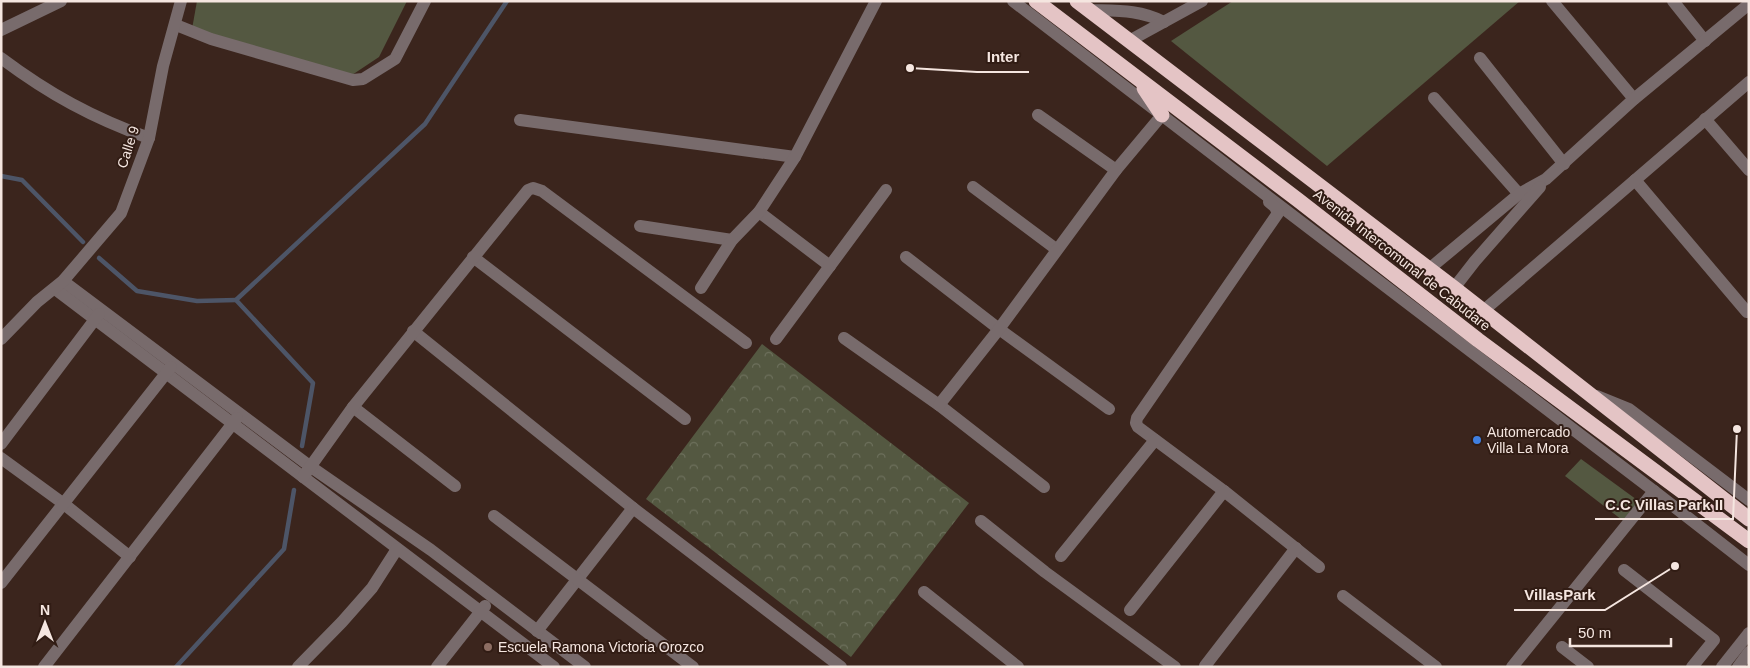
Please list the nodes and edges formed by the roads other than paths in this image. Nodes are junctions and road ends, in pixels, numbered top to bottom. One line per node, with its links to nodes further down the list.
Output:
1 (61, 1): 14 (street)
2 (181, 1): 13 (street, Calle 9)
3 (425, 1): 13 (street)
4 (876, 1): 28 (street)
5 (1013, 1): 24 (street)
6 (1036, 1): 19 (highway, Avenida Intercomunal de Cabudare)
7 (1202, 1): 12 (street)
8 (1552, 1): 22 (street)
9 (1673, 1): 15 (street)
10 (1749, 4): 15 (street)
11 (1082, 6): 12 (street); 16 (highway, Avenida Intercomunal de Cabudare)
12 (1164, 22): 16 (street)
13 (176, 25): 27 (street, Calle 9)
14 (1, 30)
15 (1705, 40): 22 (street)
16 (1129, 41): 46 (highway, Avenida Intercomunal de Cabudare)
17 (1, 58): 27 (street)
18 (1480, 58): 29 (street)
19 (1137, 78): 24 (highway); 82 (highway, Avenida Intercomunal de Cabudare)
20 (1749, 82): 26 (street)
21 (1434, 98): 36 (street)
22 (1634, 99): 29 (street)
23 (1038, 115): 30 (street)
24 (1159, 117): 30 (street); 67 (street); 75 (street)
25 (520, 120): 28 (street)
26 (1705, 120): 31 (street); 33 (street)
27 (148, 138): 47 (street, Calle 9)
28 (795, 156): 37 (street)
29 (1564, 164): 32 (street)
30 (1116, 170): 41 (street)
31 (1749, 170)
32 (1546, 179): 36 (street); 44 (street)
33 (1635, 180): 50 (street); 51 (street)
34 (973, 187): 41 (street)
35 (886, 190): 45 (street)
36 (1519, 194): 40 (street)
37 (759, 212): 39 (street); 45 (street)
38 (640, 226): 39 (street)
39 (732, 240): 48 (street)
40 (1459, 244): 44 (street); 46 (street)
41 (1056, 249): 54 (street)
42 (473, 257): 55 (street); 59 (street); 66 (street)
43 (906, 257): 54 (street)
44 (1475, 261): 49 (street)
45 (830, 266): 58 (street)
46 (1429, 269): 49 (highway, Avenida Intercomunal de Cabudare)
47 (59, 285): 52 (street); 53 (street, Calle 9)
48 (701, 288)
49 (1454, 288): 50 (highway, Avenida Intercomunal de Cabudare)
50 (1483, 311): 61 (highway, Avenida Intercomunal de Cabudare)
51 (1747, 312)
52 (99, 315): 60 (street); 68 (street)
53 (6, 324): 57 (street, Calle 9)
54 (999, 328): 62 (street); 64 (street)
55 (413, 331): 63 (street); 78 (street)
56 (844, 338): 62 (street)
57 (1, 339)
58 (776, 339)
59 (746, 343)
60 (170, 368): 65 (street); 77 (street)
61 (1586, 392): 76 (street); 80 (highway, Avenida Intercomunal de Cabudare)
62 (939, 406): 73 (street)
63 (353, 407): 70 (street); 72 (street)
64 (1110, 409)
65 (236, 418): 70 (street); 71 (street); 86 (street)
66 (685, 419)
67 (1155, 440): 74 (street); 85 (street)
68 (1, 444)
69 (1, 458): 77 (street)
70 (311, 467): 71 (street); 94 (street)
71 (303, 477): 84 (street)
72 (455, 486)
73 (1044, 487)
74 (1224, 491): 83 (street); 95 (street)
75 (1654, 491): 87 (street); 112 (street)
76 (1749, 500)
77 (64, 504): 86 (street); 91 (street)
78 (633, 508): 90 (street); 108 (street)
79 (494, 516): 90 (street)
80 (1749, 519)
81 (981, 521): 110 (street)
82 (1749, 541)
83 (1296, 548): 88 (street); 101 (street)
84 (397, 549): 96 (street); 103 (street)
85 (1061, 556)
86 (130, 557): 102 (street)
87 (1749, 565)
88 (1319, 567)
89 (1624, 570): 114 (street)
90 (578, 578): 97 (street); 107 (street)
91 (1, 583)
92 (924, 592): 109 (street)
93 (1343, 596): 111 (street)
94 (491, 598): 96 (street); 97 (street)
95 (1130, 610)
96 (480, 611): 104 (street); 105 (street)
97 (537, 631): 106 (street)
98 (1749, 633): 115 (street)
99 (1562, 647): 113 (street)
100 (1749, 652): 116 (street)
101 (1205, 666)
102 (44, 667)
103 (298, 667)
104 (437, 667)
105 (554, 667)
106 (585, 667)
107 (693, 667)
108 (841, 667)
109 (1018, 667)
110 (1175, 667)
111 (1436, 667)
112 (1512, 667)
113 (1588, 667)
114 (1692, 667)
115 (1722, 667)
116 (1738, 667)

